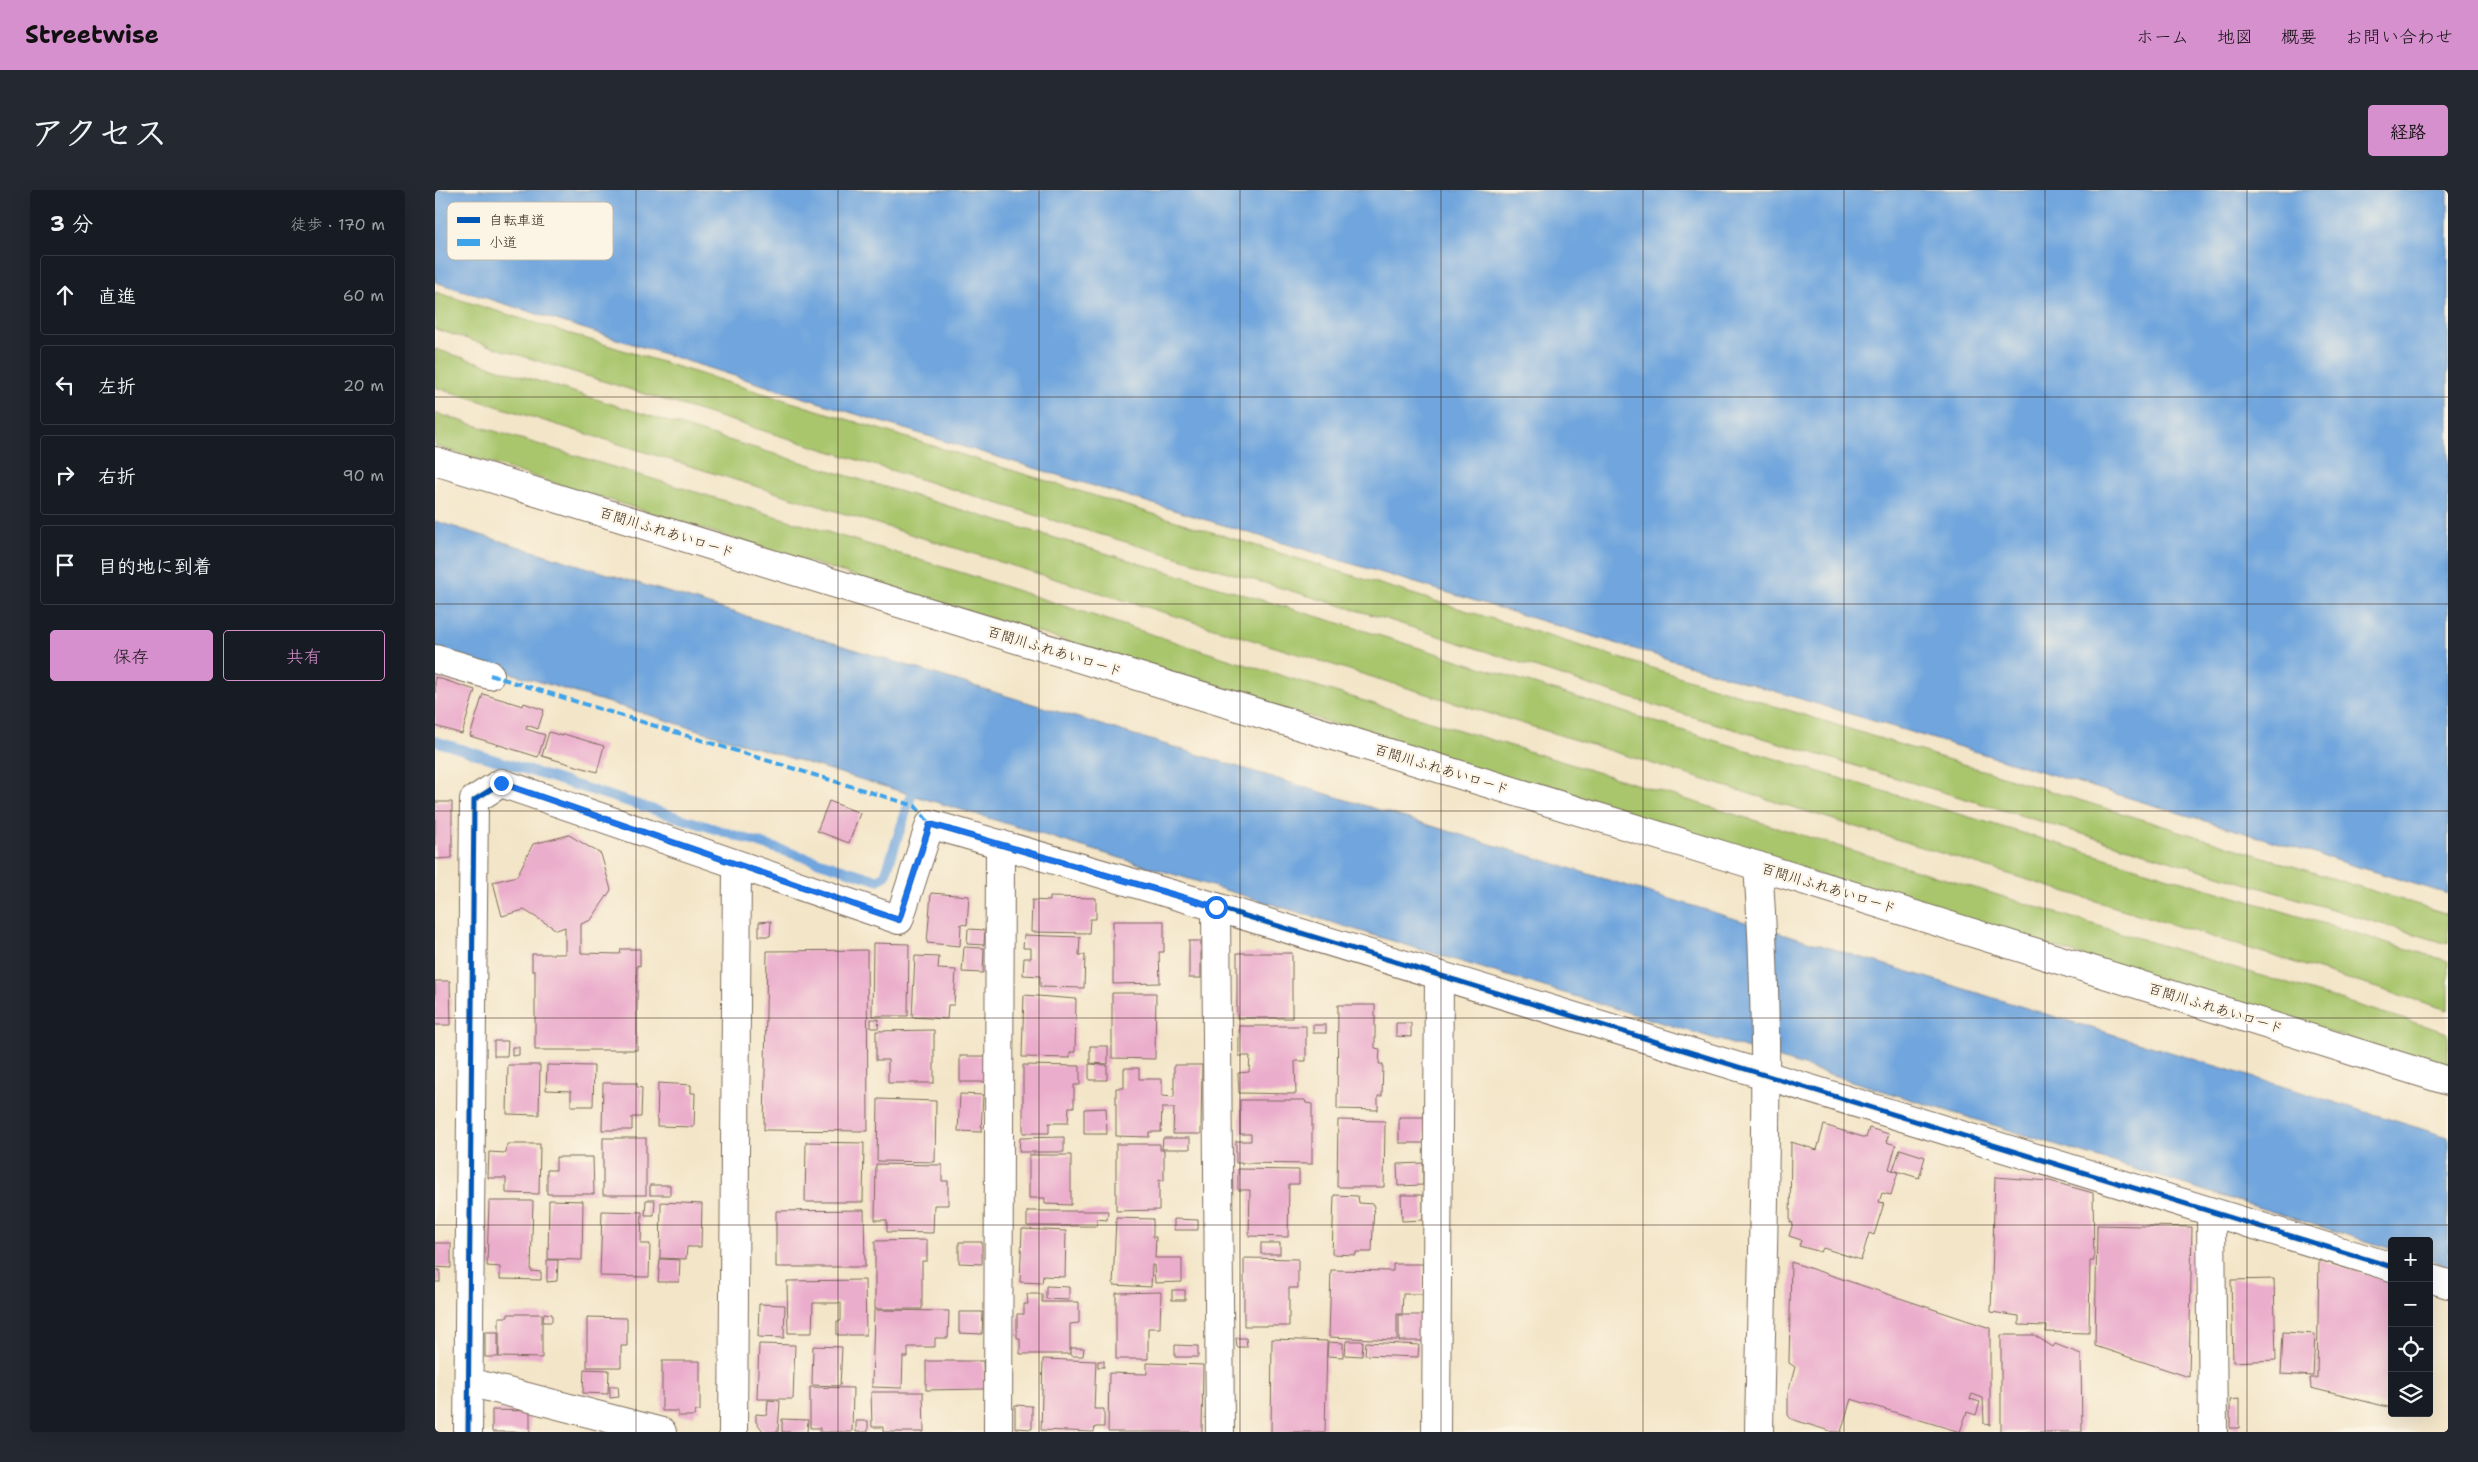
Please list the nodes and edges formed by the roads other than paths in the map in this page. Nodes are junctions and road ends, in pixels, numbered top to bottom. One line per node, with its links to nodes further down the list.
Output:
1 (435, 461): 6 (street, 百間川ふれあいロード)
2 (435, 658): 3 (street)
3 (490, 676)
4 (1000, 844): 5 (street); 7 (street); 19 (street)
5 (737, 865): 15 (street); 18 (street)
6 (1758, 866): 9 (street); 10 (street, 百間川ふれあいロード)
7 (1216, 907): 8 (street); 20 (street)
8 (1439, 976): 9 (street); 21 (street)
9 (1766, 1076): 11 (street); 22 (street)
10 (2448, 1081)
11 (2211, 1213): 12 (street); 23 (street)
12 (2388, 1266)
13 (2433, 1279): 14 (street)
14 (2448, 1284)
15 (469, 1382): 16 (street); 17 (street)
16 (468, 1432)
17 (662, 1432)
18 (733, 1432)
19 (998, 1432)
20 (1220, 1432)
21 (1436, 1432)
22 (1760, 1432)
23 (2213, 1432)

